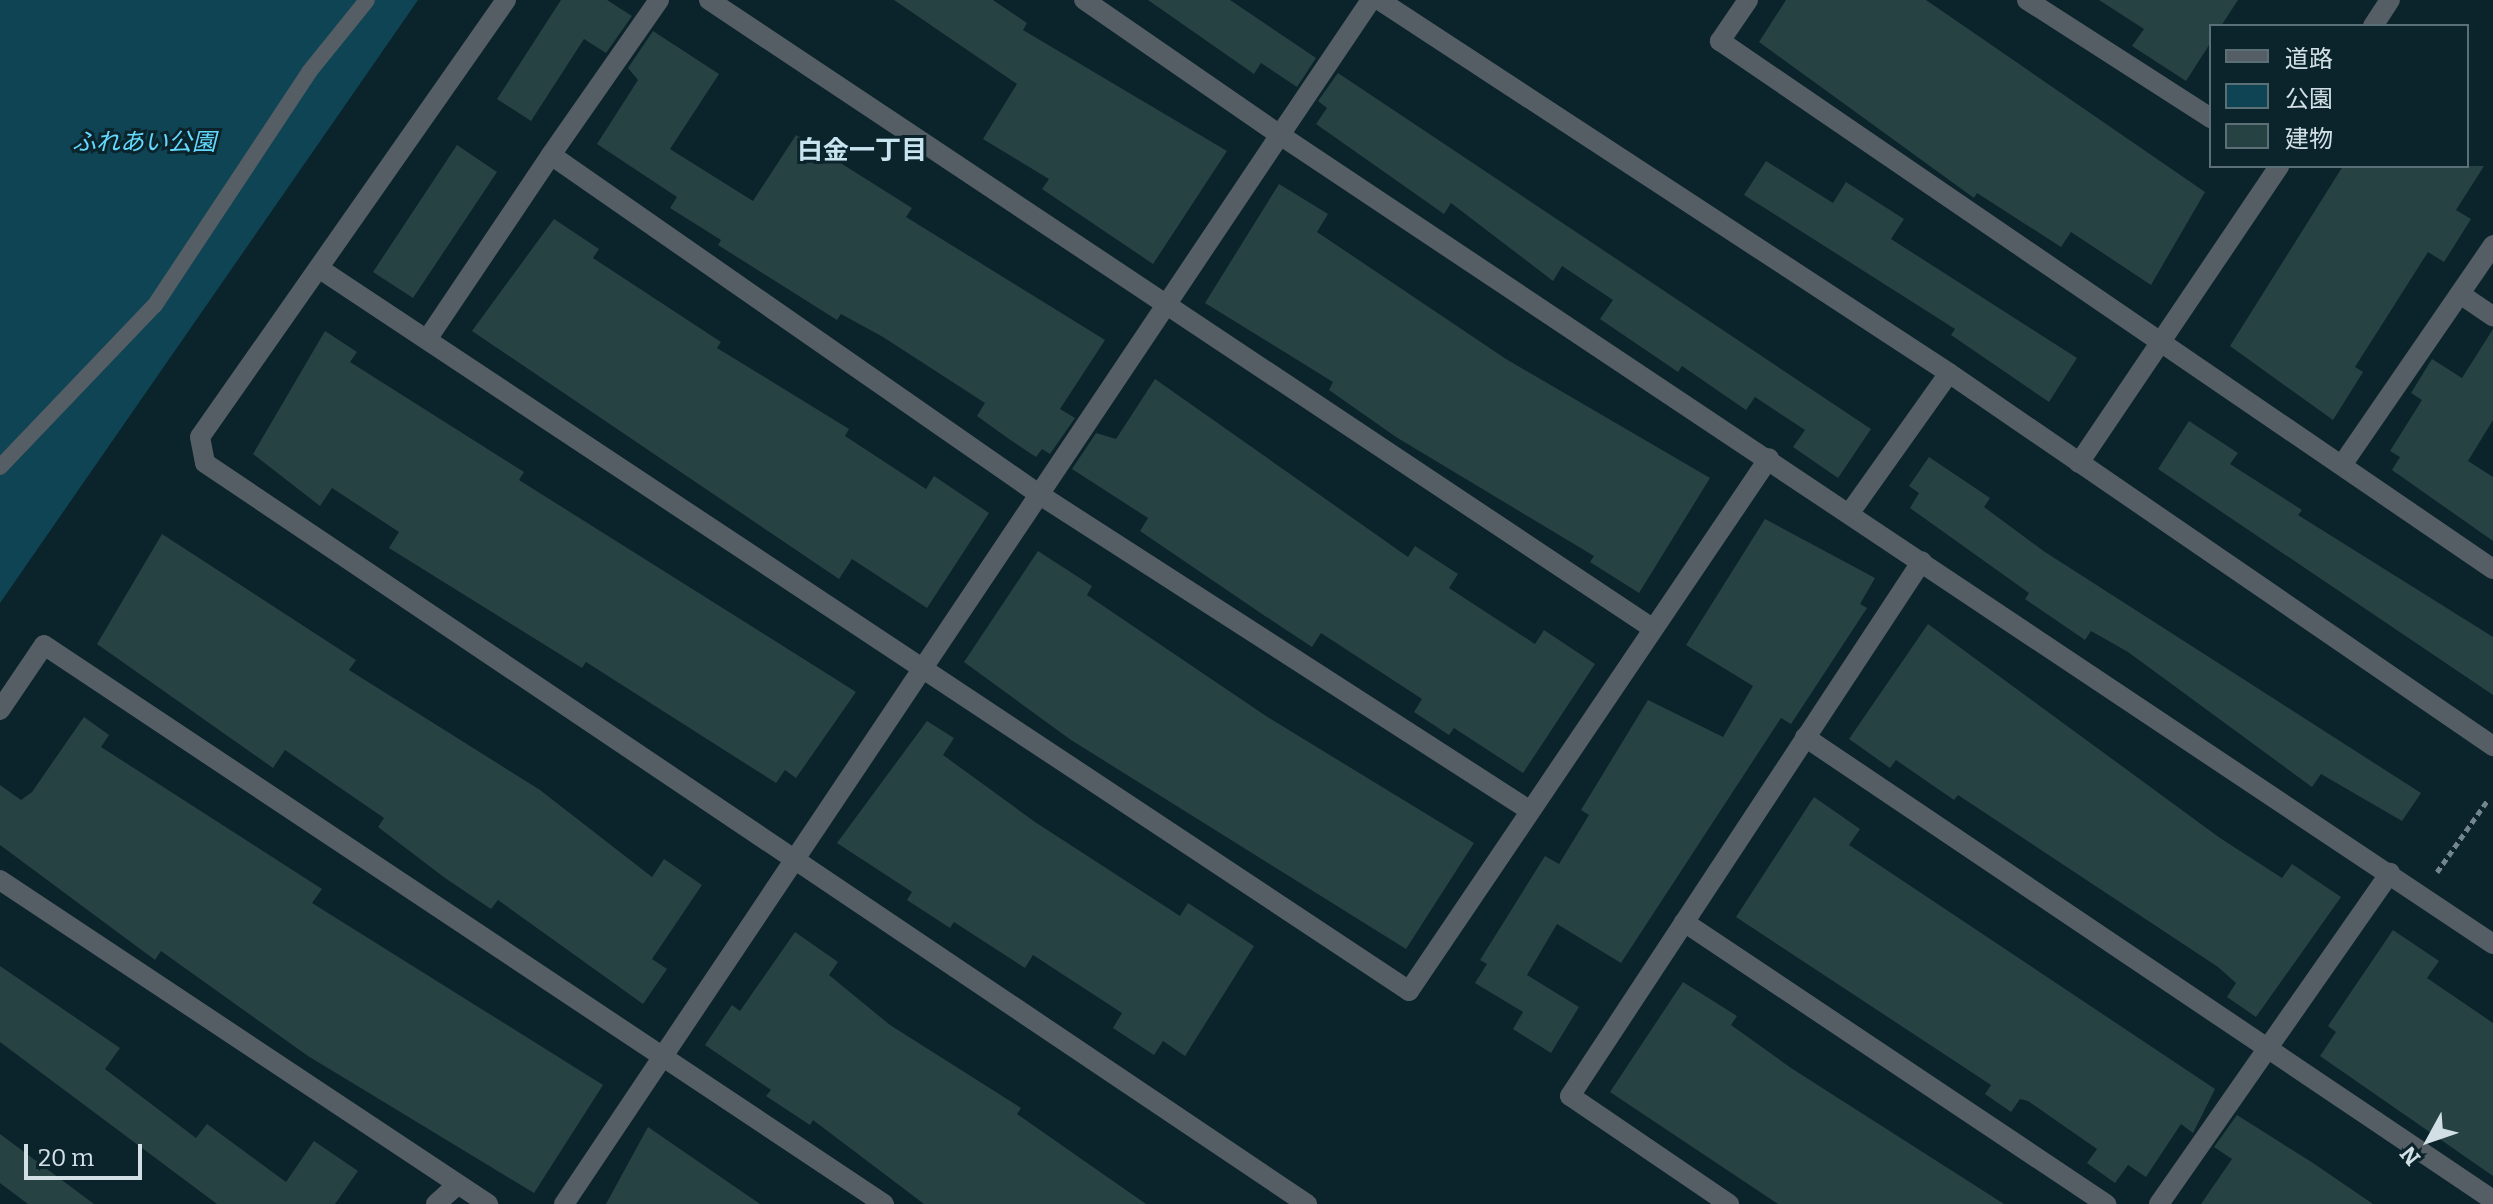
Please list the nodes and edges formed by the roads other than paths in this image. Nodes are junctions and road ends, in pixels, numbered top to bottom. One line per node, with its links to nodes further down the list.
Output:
1 (367, 0): 27 (lane)
2 (506, 0): 17 (street)
3 (659, 0): 14 (street)
4 (709, 0): 19 (street)
5 (1084, 0): 13 (street)
6 (1371, 0): 13 (street)
7 (1379, 0): 23 (street)
8 (1748, 0): 22 (street)
9 (2027, 0): 12 (street)
10 (2390, 0): 11 (street)
11 (2374, 24)
12 (2209, 117)
13 (1280, 135): 19 (street); 24 (street)
14 (551, 155): 21 (street); 28 (street)
15 (2278, 168): 22 (street)
16 (2493, 245): 18 (street)
17 (323, 271): 21 (street); 38 (street)
18 (2460, 294): 20 (street); 26 (street)
19 (1163, 307): 28 (street); 32 (street)
20 (2493, 316)
21 (428, 338): 33 (street)
22 (2160, 344): 25 (street); 26 (street)
23 (1949, 373): 25 (street); 29 (street)
24 (1769, 458): 29 (street); 32 (street)
25 (2079, 463): 36 (street)
26 (2342, 465): 31 (street)
27 (0, 467)
28 (1040, 495): 33 (street); 37 (street)
29 (1851, 511): 30 (street)
30 (1922, 561): 35 (street); 39 (street)
31 (2493, 569)
32 (1652, 628): 37 (street)
33 (921, 666): 37 (street); 38 (street)
34 (0, 710): 44 (street)
35 (1805, 737): 41 (street); 43 (street)
36 (2493, 746)
37 (1529, 810)
38 (788, 861): 44 (street); 51 (street)
39 (2390, 873): 42 (street); 43 (street)
40 (0, 880): 45 (street)
41 (1684, 922): 52 (street); 53 (street)
42 (2493, 944)
43 (2266, 1047): 46 (street); 54 (street)
44 (662, 1052): 49 (street); 50 (street)
45 (457, 1185): 47 (street); 48 (street)
46 (2493, 1200)
47 (436, 1204)
48 (488, 1204)
49 (564, 1204)
50 (884, 1204)
51 (1307, 1204)
52 (1729, 1204)
53 (2106, 1204)
54 (2159, 1204)

